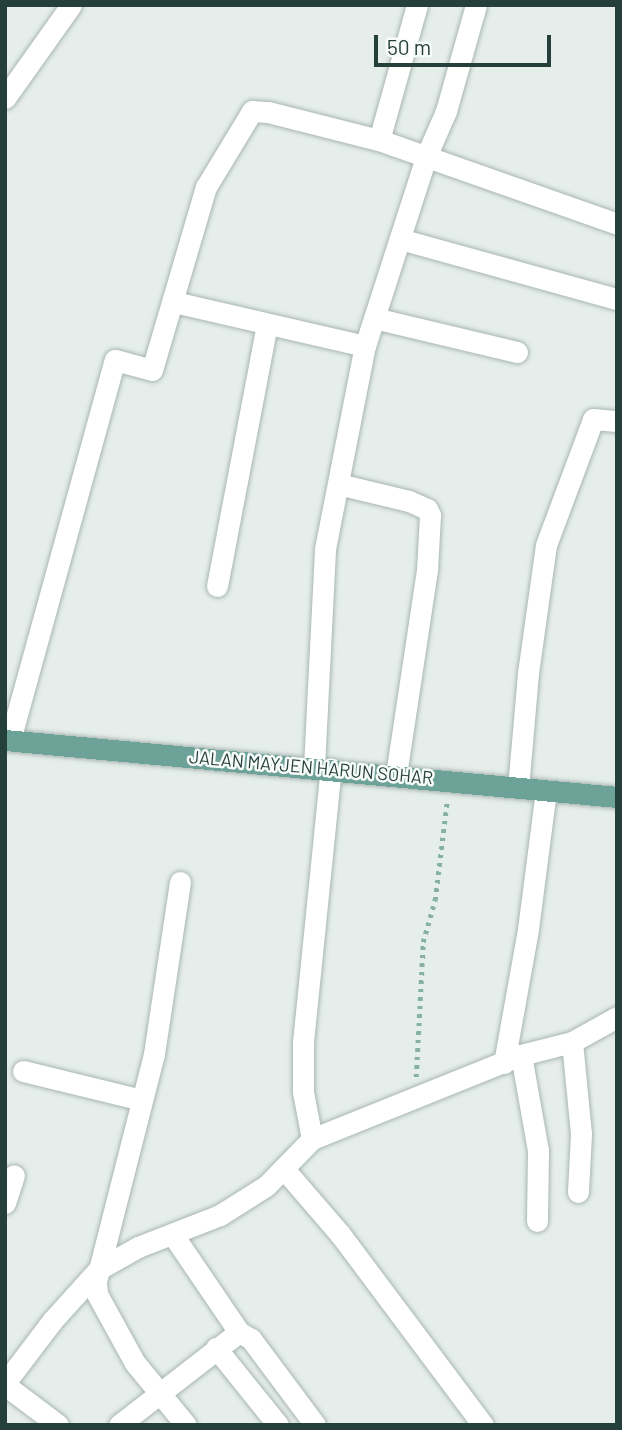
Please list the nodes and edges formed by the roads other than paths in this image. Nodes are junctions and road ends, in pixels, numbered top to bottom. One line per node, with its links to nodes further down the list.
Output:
1 (71, 5): 4 (street)
2 (416, 5): 5 (street)
3 (476, 5): 6 (street)
4 (5, 98)
5 (379, 141): 6 (street); 10 (street)
6 (426, 157): 7 (street); 8 (street)
7 (617, 223)
8 (400, 239): 9 (street); 11 (street)
9 (617, 299)
10 (174, 302): 12 (street); 18 (street)
11 (374, 318): 13 (street); 14 (street)
12 (267, 325): 13 (street); 17 (street)
13 (365, 346): 16 (street)
14 (517, 352)
15 (617, 421): 21 (street)
16 (338, 484): 19 (street); 20 (street)
17 (217, 586)
18 (8, 740): 19 (main road, JALAN MAYJEN HARUN SOHAR)
19 (322, 767): 20 (main road, JALAN MAYJEN HARUN SOHAR); 30 (street)
20 (396, 775): 21 (main road, JALAN MAYJEN HARUN SOHAR)
21 (518, 788): 22 (main road, JALAN MAYJEN HARUN SOHAR)
22 (547, 791): 23 (main road, JALAN MAYJEN HARUN SOHAR); 27 (street)
23 (617, 797)
24 (180, 882): 29 (street)
25 (617, 1017): 26 (street)
26 (572, 1042): 27 (street); 33 (street)
27 (513, 1059): 30 (street); 35 (street)
28 (23, 1071): 29 (street)
29 (142, 1100): 37 (street)
30 (312, 1139): 31 (street)
31 (284, 1169): 36 (street); 47 (street)
32 (14, 1175): 34 (street)
33 (578, 1192)
34 (5, 1203)
35 (537, 1221)
36 (173, 1235): 37 (street); 38 (street)
37 (99, 1269): 40 (street); 41 (street)
38 (239, 1332): 39 (street); 46 (street)
39 (216, 1348): 41 (street); 45 (street)
40 (5, 1384): 43 (street)
41 (161, 1393): 42 (street); 44 (street)
42 (120, 1424)
43 (58, 1425)
44 (186, 1425)
45 (278, 1425)
46 (315, 1425)
47 (483, 1425)

